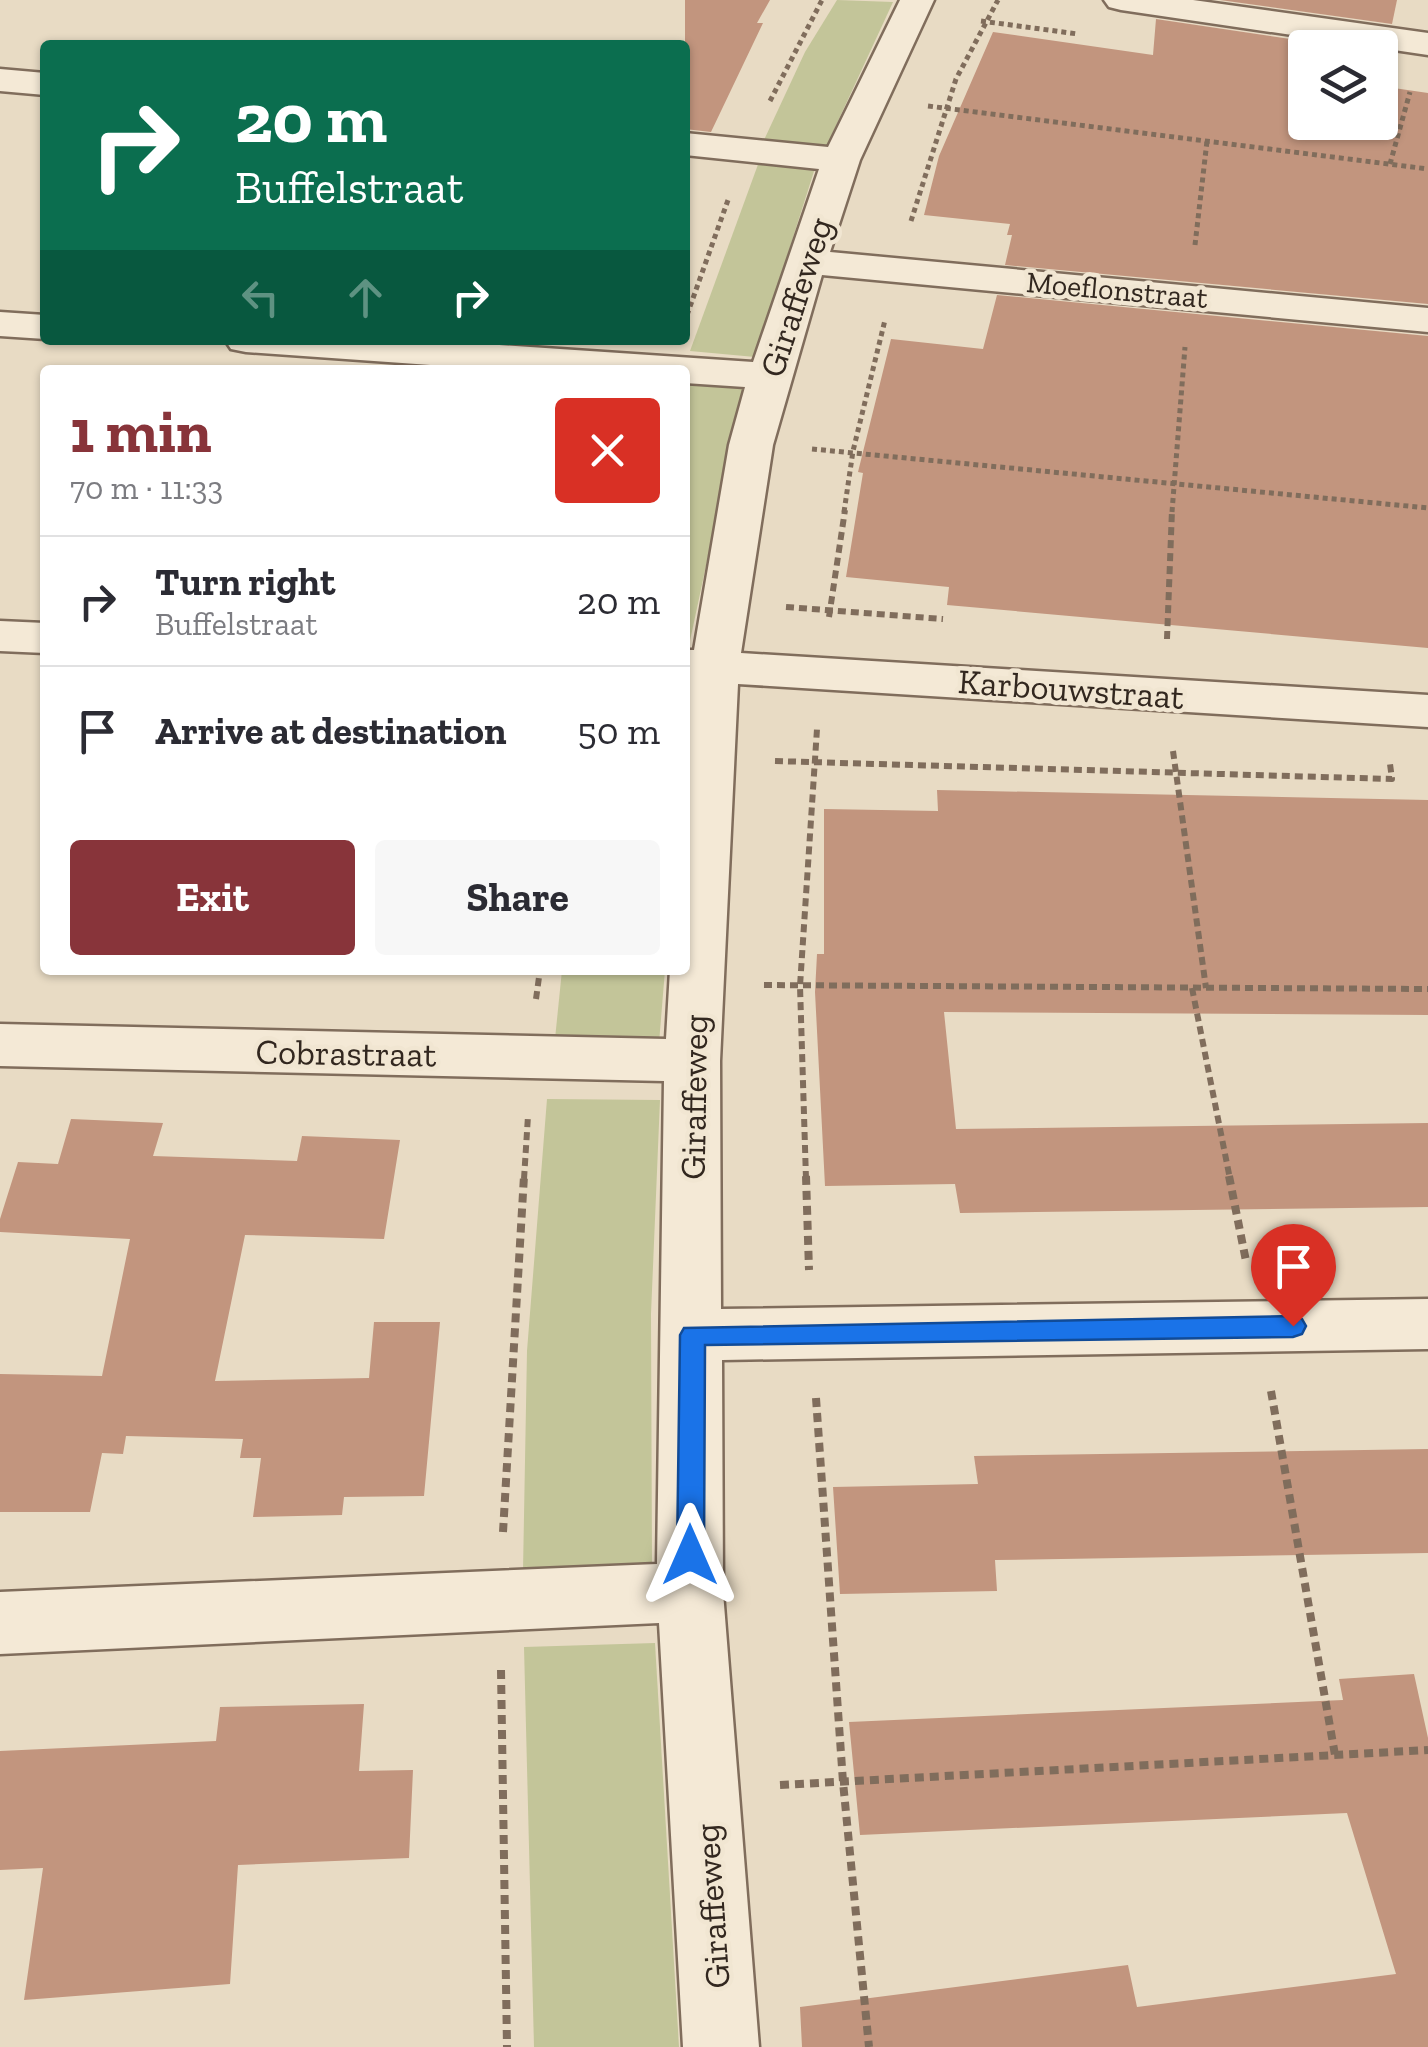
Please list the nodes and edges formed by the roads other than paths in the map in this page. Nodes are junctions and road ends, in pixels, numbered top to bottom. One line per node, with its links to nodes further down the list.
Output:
1 (917, 0): 8 (street, Giraffeweg)
2 (1120, 0): 3 (street)
3 (1220, 7): 4 (street)
4 (1426, 43)
5 (0, 80): 6 (street)
6 (40, 84)
7 (690, 145): 8 (street)
8 (841, 160): 9 (street, Giraffeweg)
9 (805, 262): 10 (street, Moeflonstraat); 16 (street, Giraffeweg)
10 (1428, 320)
11 (0, 324): 12 (street)
12 (40, 327)
13 (319, 345): 14 (street)
14 (609, 365)
15 (690, 371): 16 (street)
16 (769, 376): 19 (street, Giraffeweg)
17 (0, 636): 18 (street)
18 (40, 638)
19 (700, 666): 20 (street, Karbouwstraat); 22 (street, Giraffeweg)
20 (1428, 712)
21 (0, 1045): 22 (street, Cobrastraat)
22 (692, 1061): 24 (street, Giraffeweg)
23 (1428, 1324): 24 (street)
24 (692, 1335): 25 (street, Giraffeweg)
25 (690, 1592): 26 (street); 27 (street, Giraffeweg)
26 (0, 1623)
27 (721, 2047)

